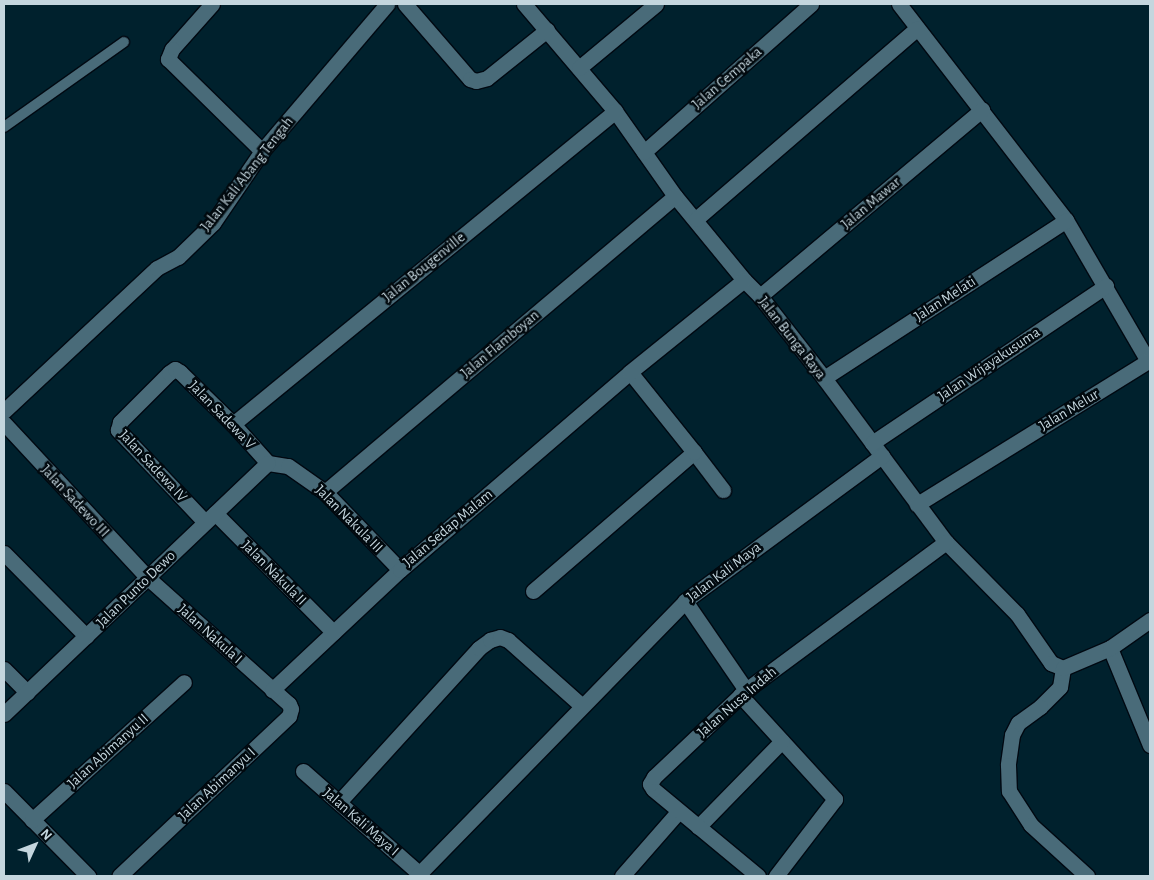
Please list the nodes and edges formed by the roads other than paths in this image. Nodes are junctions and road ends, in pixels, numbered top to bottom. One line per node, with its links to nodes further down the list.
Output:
1 (212, 4): 15 (street)
2 (387, 4): 15 (street, Jalan Kali Abang Tengah)
3 (406, 4): 9 (street)
4 (524, 4): 9 (street, Jalan Bunga Raya)
5 (656, 4): 11 (street)
6 (811, 4): 16 (street, Jalan Cempaka)
7 (899, 4): 8 (street, Jalan Melur)
8 (917, 28): 12 (street, Jalan Melur); 18 (street)
9 (547, 30): 11 (street, Jalan Bunga Raya)
10 (124, 42): 14 (lane)
11 (579, 68): 13 (street, Jalan Bunga Raya)
12 (982, 110): 19 (street, Jalan Melur); 22 (street, Jalan Mawar)
13 (615, 111): 16 (street, Jalan Bunga Raya); 29 (street, Jalan Bougenville)
14 (4, 127)
15 (262, 150): 27 (street, Jalan Kali Abang Tengah)
16 (644, 152): 17 (street, Jalan Bunga Raya)
17 (675, 196): 18 (street, Jalan Bunga Raya); 35 (street, Jalan Flamboyan)
18 (696, 219): 20 (street, Jalan Bunga Raya)
19 (1066, 220): 21 (street, Jalan Melur); 26 (street, Jalan Melati)
20 (744, 280): 22 (street, Jalan Bunga Raya); 25 (street, Jalan Sedap Malam)
21 (1106, 286): 23 (street, Jalan Melur); 30 (street, Jalan Wijayakusuma)
22 (760, 296): 26 (street, Jalan Bunga Raya)
23 (1149, 361): 36 (street, Jalan Melur)
24 (175, 369): 29 (street, Jalan Sadewa V); 37 (street, Jalan Sadewa IV)
25 (630, 372): 31 (street); 40 (street, Jalan Sedap Malam)
26 (824, 378): 30 (street, Jalan Bunga Raya)
27 (4, 411)
28 (4, 423): 41 (street, Jalan Sadewo III)
29 (233, 424): 33 (street, Jalan Sadewa V)
30 (872, 443): 32 (street, Jalan Bunga Raya)
31 (694, 452): 34 (street); 42 (street)
32 (882, 456): 36 (street, Jalan Bunga Raya); 43 (street, Jalan Kali Maya)
33 (268, 463): 35 (street, Jalan Nakula III); 37 (street, Jalan Punto Dewo)
34 (722, 490)
35 (325, 492): 40 (street, Jalan Nakula III)
36 (916, 504): 38 (street, Jalan Bunga Raya)
37 (210, 518): 41 (street, Jalan Punto Dewo); 45 (street, Jalan Nakula II)
38 (946, 542): 48 (street, Jalan Bunga Raya); 53 (street, Jalan Nusa Indah)
39 (4, 552): 46 (street)
40 (400, 570): 45 (street, Jalan Sedap Malam)
41 (148, 578): 46 (street, Jalan Punto Dewo); 51 (street, Jalan Nakula I)
42 (533, 591)
43 (685, 601): 53 (street); 54 (street, Jalan Kali Maya)
44 (1150, 620): 47 (street)
45 (333, 632): 51 (street, Jalan Sedap Malam)
46 (86, 636): 52 (street, Jalan Punto Dewo)
47 (1110, 648): 48 (street); 57 (street)
48 (1063, 668): 70 (street)
49 (4, 669): 52 (street)
50 (184, 682): 62 (street, Jalan Abimanyu II)
51 (272, 690): 66 (street, Jalan Abimanyu I)
52 (27, 692): 55 (street, Jalan Punto Dewo)
53 (743, 692): 56 (street); 61 (street, Jalan Nusa Indah)
54 (582, 706): 60 (street); 64 (street, Jalan Kali Maya)
55 (4, 714)
56 (782, 741): 63 (street); 69 (street)
57 (1150, 745)
58 (303, 771): 60 (street, Jalan Kali Maya I)
59 (4, 791): 62 (street)
60 (338, 802): 64 (street, Jalan Kali Maya I)
61 (679, 811): 63 (street, Jalan Nusa Indah); 67 (street)
62 (32, 820): 65 (street)
63 (698, 827): 68 (street, Jalan Nusa Indah)
64 (420, 875)
65 (88, 876)
66 (119, 876)
67 (622, 876)
68 (758, 876)
69 (776, 876)
70 (1087, 876)

